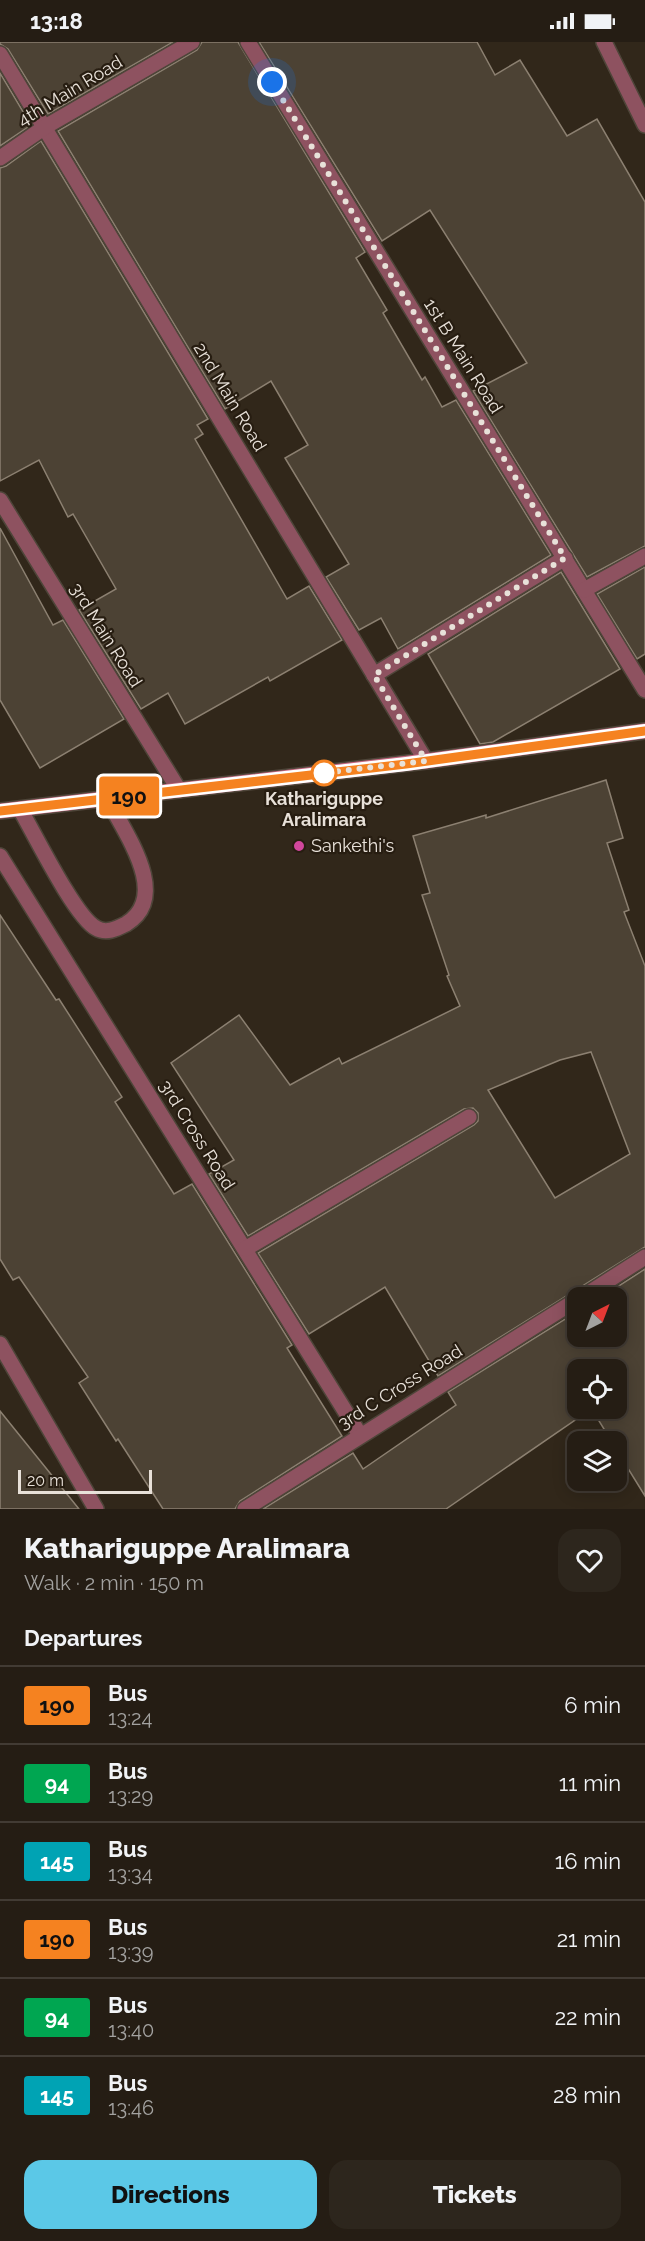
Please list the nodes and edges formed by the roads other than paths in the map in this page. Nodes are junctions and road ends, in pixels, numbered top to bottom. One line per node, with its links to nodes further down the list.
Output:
1 (192, 42): 6 (street, 4th Main Road)
2 (248, 42): 10 (street, 1st B Main Road)
3 (604, 42): 5 (street)
4 (0, 54): 6 (street, 2nd Main Road)
5 (645, 125)
6 (45, 127): 7 (street, 4th Main Road); 12 (street, 2nd Main Road)
7 (0, 158)
8 (0, 500): 16 (street, 3rd Main Road)
9 (645, 556): 11 (street)
10 (565, 558): 11 (street, 1st B Main Road); 12 (street)
11 (584, 590): 13 (street, 1st B Main Road)
12 (374, 675): 15 (street, 2nd Main Road)
13 (645, 690)
14 (645, 731): 15 (main road)
15 (426, 761): 16 (main road)
16 (179, 790): 17 (main road)
17 (107, 798): 18 (main road); 18 (street)
18 (20, 809): 19 (main road)
19 (0, 811)
20 (0, 856): 22 (street, 3rd Cross Road)
21 (470, 1117): 22 (street)
22 (245, 1249): 27 (street, 3rd Cross Road)
23 (645, 1257): 24 (street, 3rd C Cross Road)
24 (597, 1287)
25 (567, 1306): 27 (street, 3rd C Cross Road)
26 (0, 1344): 28 (street)
27 (360, 1435): 29 (street, 3rd C Cross Road)
28 (96, 1509)
29 (245, 1509)

